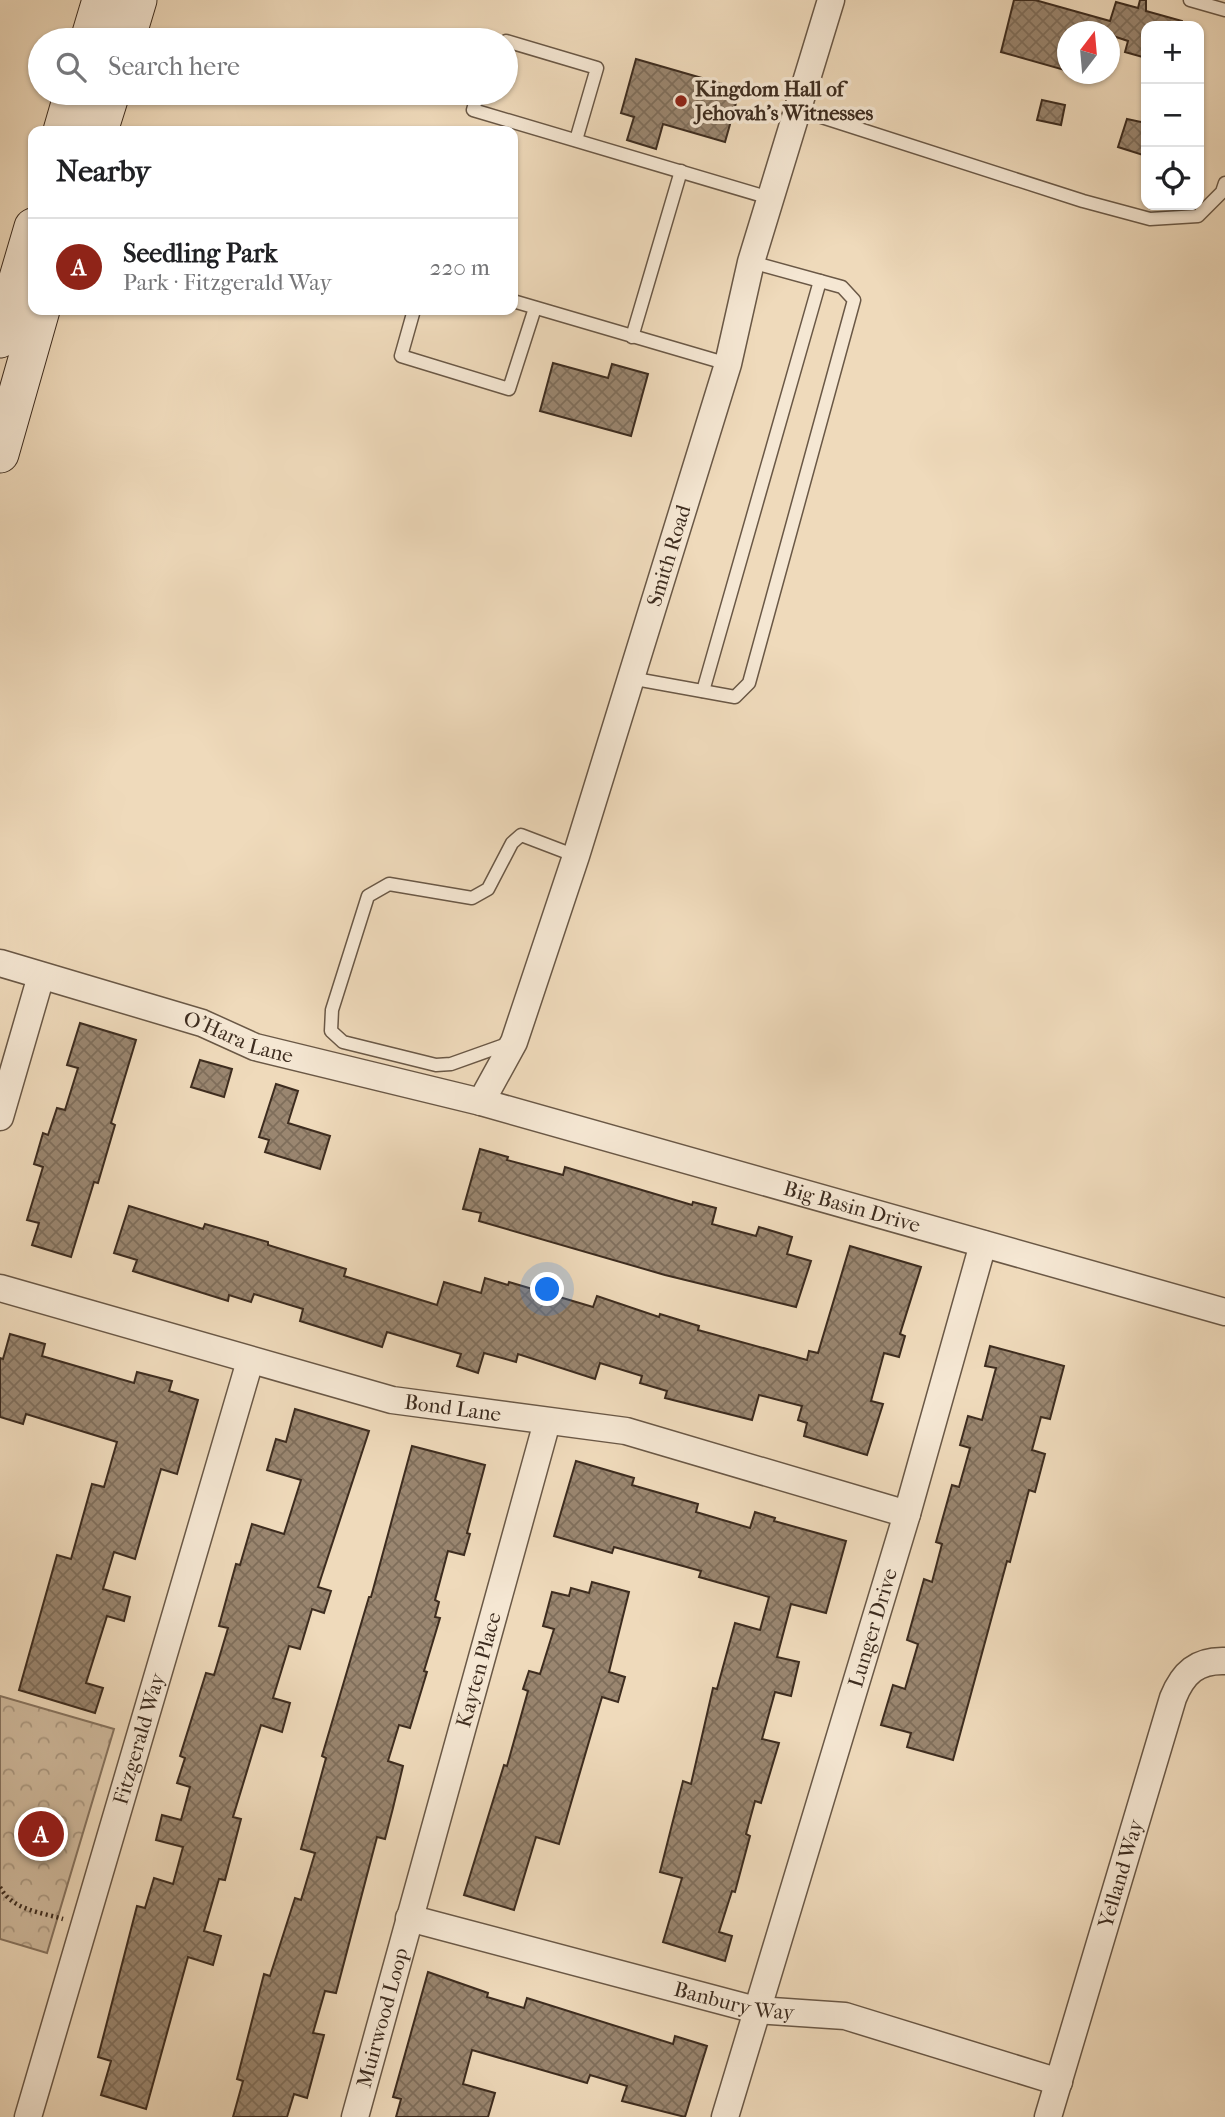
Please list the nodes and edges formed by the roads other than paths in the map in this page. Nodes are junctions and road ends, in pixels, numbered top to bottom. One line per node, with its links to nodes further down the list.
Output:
1 (101, 0): 6 (street)
2 (138, 0): 7 (street)
3 (831, 0): 12 (street, Smith Road)
4 (1190, 0): 5 (lane)
5 (1221, 6)
6 (93, 28)
7 (130, 28)
8 (518, 44): 17 (lane)
9 (70, 105): 13 (street)
10 (107, 105): 14 (street)
11 (475, 105): 15 (lane)
12 (800, 110): 19 (lane); 20 (street, Smith Road)
13 (63, 126)
14 (101, 126)
15 (509, 126)
16 (518, 128): 17 (lane)
17 (576, 140): 18 (lane)
18 (681, 171): 20 (lane); 28 (lane)
19 (1225, 183)
20 (773, 199): 22 (street, Smith Road)
21 (28, 262): 24 (street)
22 (751, 262): 23 (lane); 30 (street, Smith Road)
23 (820, 281): 33 (lane); 33 (lane)
24 (22, 302): 29 (street); 31 (street)
25 (518, 303): 26 (lane)
26 (535, 308): 27 (lane); 28 (lane)
27 (413, 315)
28 (632, 337): 30 (lane)
29 (0, 339)
30 (728, 364): 32 (street, Smith Road)
31 (0, 454)
32 (630, 678): 33 (lane); 34 (street, Smith Road)
33 (703, 691)
34 (576, 856): 37 (street, Smith Road); 37 (lane)
35 (0, 963): 36 (street, O'Hara Lane)
36 (41, 976): 38 (street, O'Hara Lane); 39 (street)
37 (514, 1042): 38 (street, Smith Road)
38 (481, 1102): 40 (street, Big Basin Drive)
39 (0, 1117)
40 (983, 1244): 42 (street, Big Basin Drive); 45 (street, Lunger Drive)
41 (0, 1288): 43 (street, Bond Lane)
42 (1225, 1312)
43 (250, 1361): 44 (street, Bond Lane); 50 (street, Fitzgerald Way)
44 (547, 1422): 45 (street, Bond Lane); 47 (street, Kayten Place)
45 (907, 1514): 48 (street, Lunger Drive)
46 (1225, 1661): 49 (street, Yelland Way)
47 (409, 1918): 48 (street, Banbury Way); 51 (street, Muirwood Loop)
48 (756, 2010): 49 (street, Banbury Way); 52 (street)
49 (1059, 2082): 53 (street, Yelland Way)
50 (28, 2117)
51 (355, 2117)
52 (725, 2117)
53 (1048, 2117)

